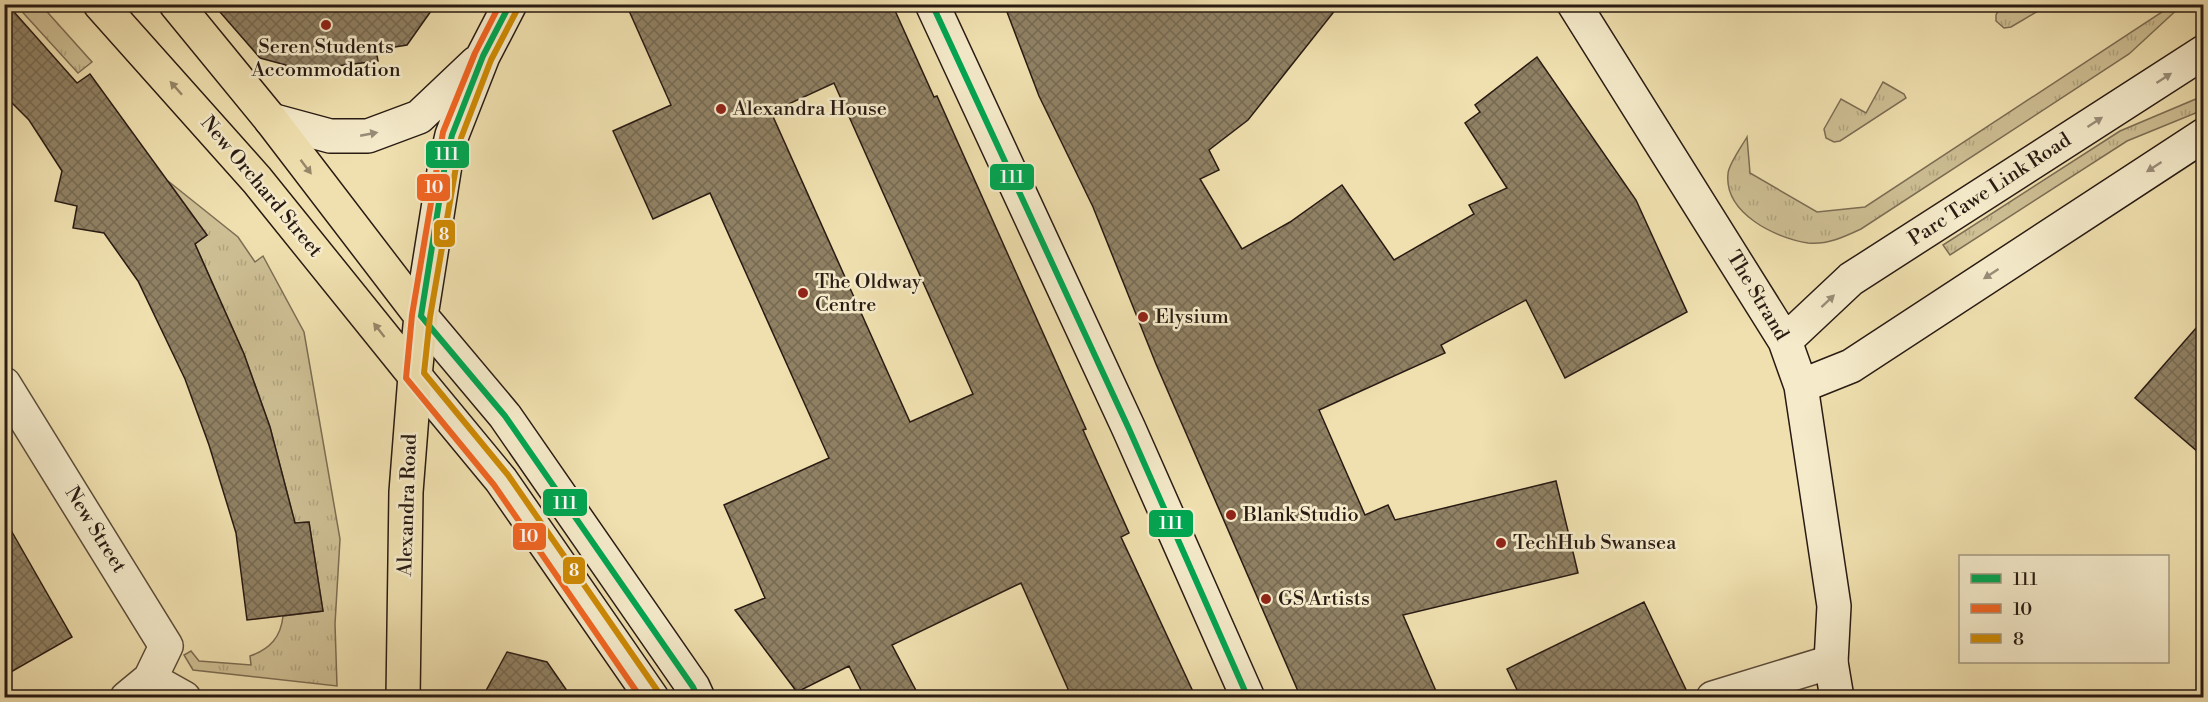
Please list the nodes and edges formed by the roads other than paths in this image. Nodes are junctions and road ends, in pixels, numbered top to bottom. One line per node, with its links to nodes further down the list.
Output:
1 (100, 4): 12 (main road, New Orchard Street, one-way to 1)
2 (176, 4): 8 (main road)
3 (510, 4): 7 (street, Alexandra Road)
4 (932, 4): 21 (street)
5 (1574, 4): 11 (street, The Strand)
6 (2204, 52): 11 (street, Parc Tawe Link Road, one-way to 6)
7 (483, 56): 8 (street, one-way to 7); 10 (street, Alexandra Road)
8 (271, 120): 10 (main road, one-way to 10)
9 (2204, 135): 14 (street, one-way to 14)
10 (422, 316): 12 (main road, Alexandra Road); 20 (street)
11 (1785, 341): 14 (street, The Strand)
12 (415, 376): 18 (main road, Alexandra Road); 19 (street)
13 (4, 384): 16 (street, New Street)
14 (1801, 386): 15 (street, The Strand)
15 (1831, 662): 22 (street); 23 (street, The Strand)
16 (138, 688): 17 (street)
17 (184, 698)
18 (404, 698)
19 (652, 698)
20 (698, 698)
21 (1248, 698)
22 (1713, 698)
23 (1837, 698)

